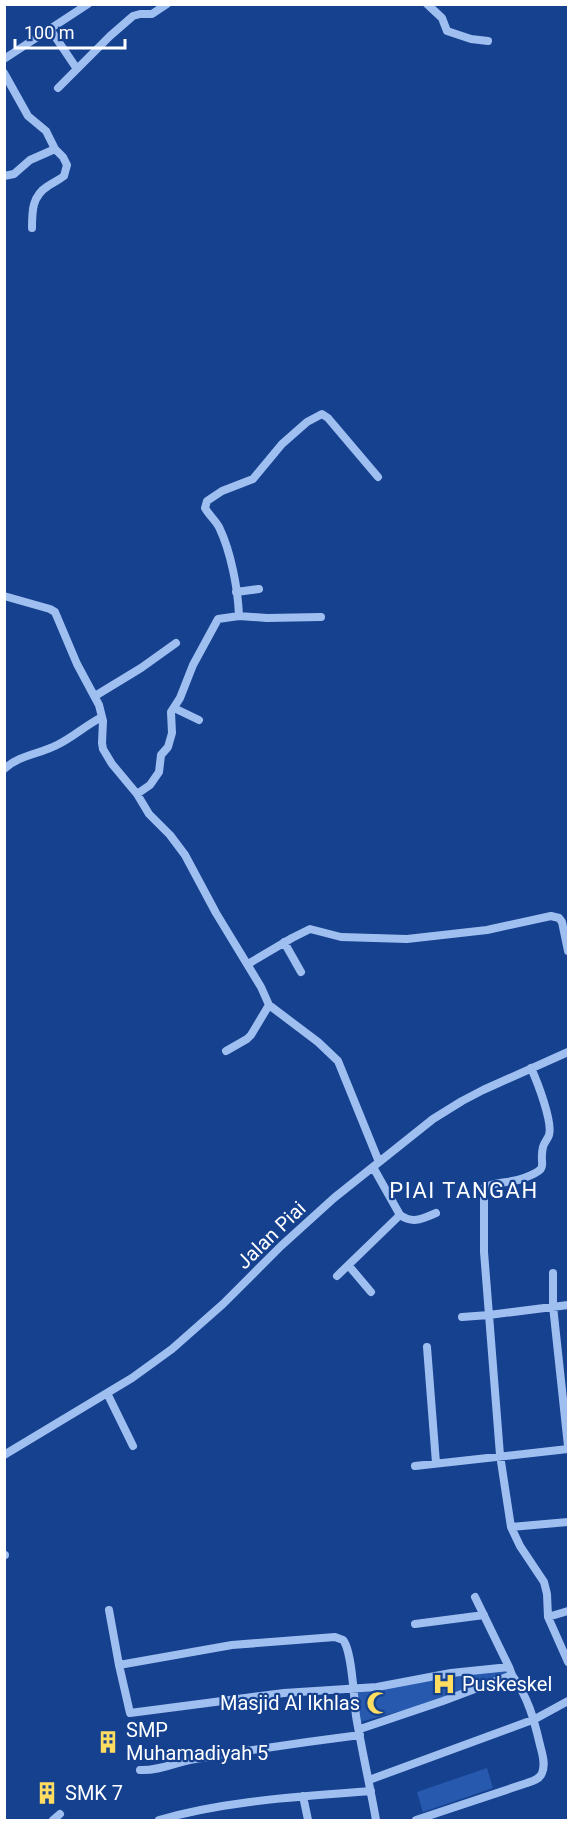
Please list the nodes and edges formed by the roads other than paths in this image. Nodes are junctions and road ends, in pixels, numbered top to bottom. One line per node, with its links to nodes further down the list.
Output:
1 (88, 4): 4 (street)
2 (167, 4): 7 (street)
3 (427, 4): 5 (street)
4 (50, 29): 6 (street); 7 (street)
5 (488, 41)
6 (4, 59)
7 (77, 69): 9 (street)
8 (4, 74): 10 (street)
9 (58, 88)
10 (55, 149): 11 (street); 12 (street)
11 (4, 177)
12 (32, 228)
13 (378, 477): 15 (street)
14 (259, 589): 15 (street)
15 (236, 592): 17 (street)
16 (4, 596): 20 (street)
17 (239, 616): 18 (street); 21 (street)
18 (321, 617)
19 (176, 643): 20 (street)
20 (95, 696): 22 (street)
21 (174, 708): 23 (street); 25 (street)
22 (102, 717): 24 (street); 25 (street)
23 (199, 720)
24 (4, 769)
25 (137, 794): 28 (street)
26 (284, 942): 27 (street); 28 (street); 29 (street)
27 (568, 951)
28 (248, 964): 30 (street)
29 (301, 972)
30 (269, 1005): 31 (street); 34 (street)
31 (226, 1051)
32 (568, 1052): 33 (street, Jalan Piai)
33 (531, 1068): 34 (street, Jalan Piai); 43 (street)
34 (376, 1165): 36 (street); 46 (street, Jalan Piai)
35 (436, 1213): 36 (street)
36 (400, 1215): 37 (street)
37 (349, 1266): 39 (street); 40 (street)
38 (553, 1272): 42 (street)
39 (337, 1276)
40 (371, 1292)
41 (568, 1305): 42 (street)
42 (553, 1306): 43 (street); 48 (street)
43 (489, 1315): 44 (street); 50 (street)
44 (462, 1317)
45 (427, 1347): 51 (street)
46 (107, 1393): 47 (street); 49 (street, Jalan Piai)
47 (133, 1446)
48 (568, 1447): 50 (street)
49 (4, 1455)
50 (500, 1455): 51 (street); 54 (street)
51 (436, 1463): 52 (street)
52 (415, 1466)
53 (568, 1522): 54 (street)
54 (511, 1527): 59 (street)
55 (475, 1597): 58 (street)
56 (109, 1610): 62 (street)
57 (568, 1611): 59 (street)
58 (484, 1615): 60 (street); 63 (street)
59 (548, 1617): 61 (street)
60 (415, 1624)
61 (568, 1662)
62 (119, 1665): 64 (street); 64 (street)
63 (511, 1671): 64 (street); 66 (street); 67 (street)
64 (353, 1690): 67 (street)
65 (568, 1701): 66 (street)
66 (535, 1719): 69 (street); 75 (street)
67 (360, 1732): 68 (street); 69 (street)
68 (140, 1770)
69 (369, 1780): 70 (street)
70 (371, 1791): 71 (street); 74 (street)
71 (303, 1796): 72 (street); 73 (street)
72 (159, 1821)
73 (308, 1821)
74 (376, 1821)
75 (416, 1821)

